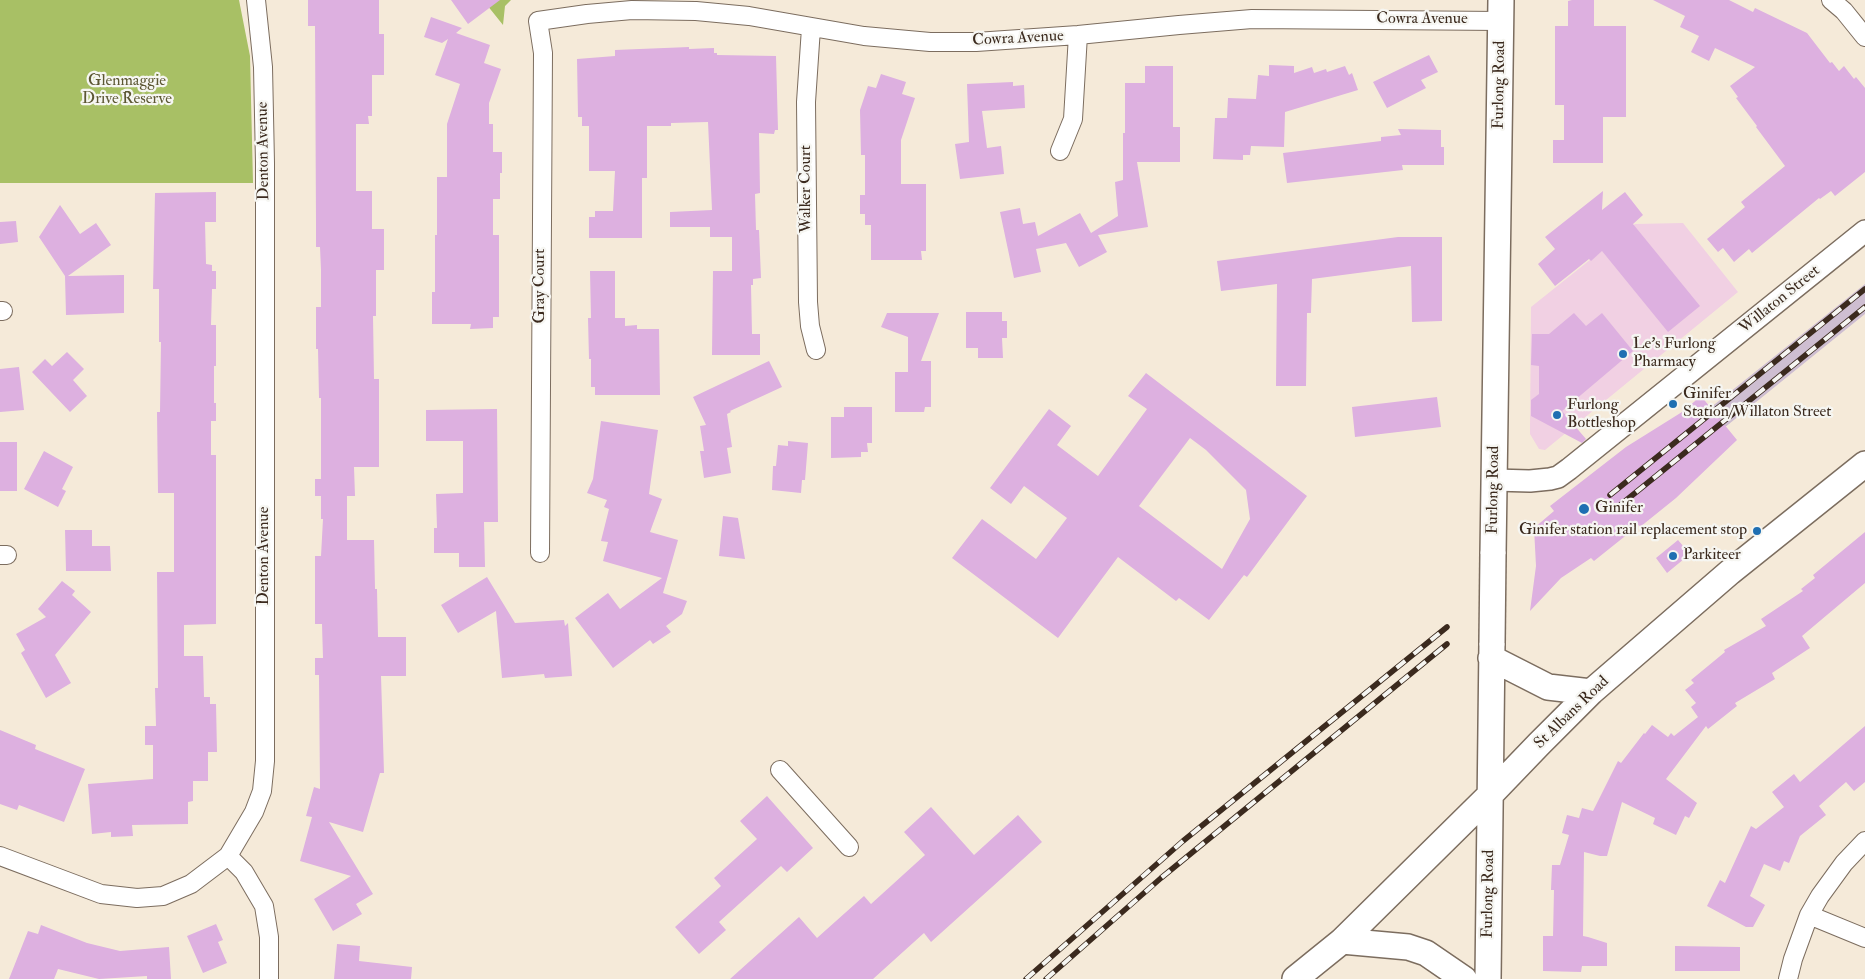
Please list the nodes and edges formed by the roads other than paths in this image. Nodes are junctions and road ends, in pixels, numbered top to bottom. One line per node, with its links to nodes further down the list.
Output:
1 (256, 0): 21 (street, Denton Avenue)
2 (1831, 0): 7 (street)
3 (1501, 10): 6 (street, Cowra Avenue); 12 (main road, Furlong Road)
4 (538, 21): 5 (street, Cowra Avenue); 13 (street, Gray Court)
5 (811, 28): 6 (street, Cowra Avenue); 10 (street, Walker Court)
6 (1078, 36): 8 (street)
7 (1865, 37)
8 (1060, 151)
9 (1865, 231): 12 (street, Willaton Street)
10 (816, 350)
11 (1865, 464): 15 (main road, St Albans Road)
12 (1494, 480): 14 (main road, Furlong Road, bridge)
13 (540, 553)
14 (1491, 650): 15 (main road); 17 (main road, Furlong Road)
15 (1591, 692): 17 (main road, St Albans Road)
16 (780, 770): 19 (street)
17 (1489, 796): 24 (main road, St Albans Road); 28 (main road, Furlong Road)
18 (1865, 841): 22 (street)
19 (849, 847)
20 (0, 856): 21 (street, Denton Avenue)
21 (228, 856): 25 (street)
22 (1809, 915): 23 (street); 29 (street)
23 (1865, 938)
24 (1342, 941): 26 (main road, St Albans Road); 27 (main road)
25 (269, 979)
26 (1295, 979)
27 (1464, 979)
28 (1488, 979)
29 (1788, 979)

